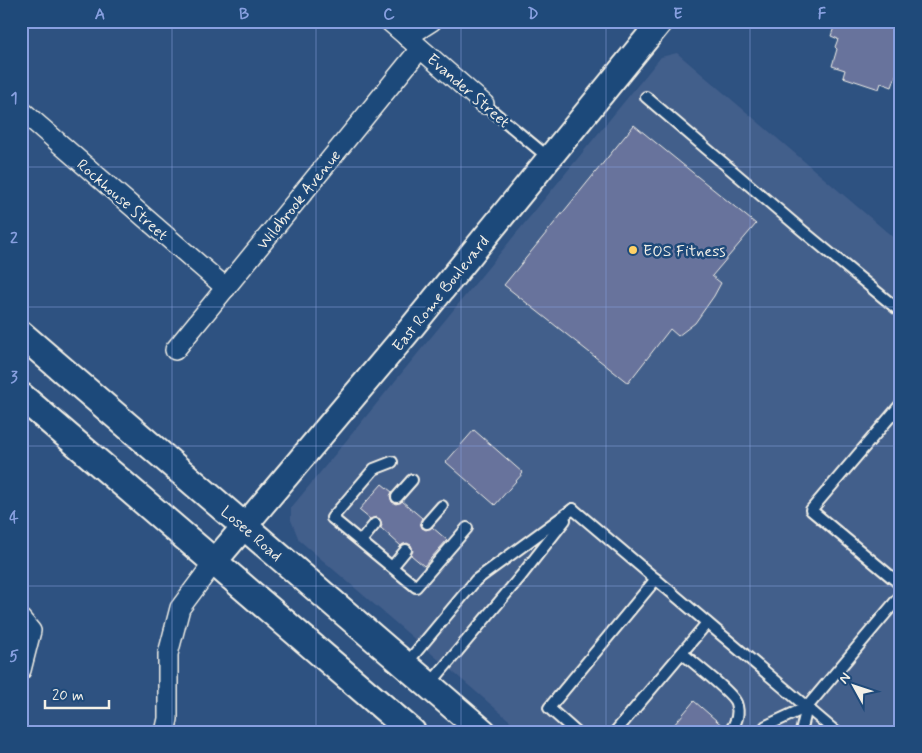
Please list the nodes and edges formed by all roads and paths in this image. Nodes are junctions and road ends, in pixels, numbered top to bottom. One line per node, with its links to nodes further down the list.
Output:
1 (389, 21): 4 (street, Evander Street)
2 (432, 21): 4 (street, Wildbrook Avenue)
3 (657, 23): 8 (street, East Rome Boulevard)
4 (413, 36): 6 (street, Evander Street); 9 (street, Wildbrook Avenue)
5 (646, 97): 10 (lane)
6 (484, 104): 8 (lane, Evander Street)
7 (21, 110): 9 (street, Rockhouse Street)
8 (550, 159): 22 (street, East Rome Boulevard)
9 (226, 288): 12 (street, Wildbrook Avenue)
10 (901, 312)
11 (21, 334): 22 (main road, Losee Road)
12 (175, 350)
13 (21, 396): 26 (main road)
14 (901, 404): 29 (lane)
15 (392, 462): 24 (lane)
16 (412, 480): 17 (lane)
17 (397, 497)
18 (442, 506): 20 (lane)
19 (573, 509): 28 (lane); 34 (lane); 36 (lane)
20 (428, 523)
21 (375, 524): 24 (lane)
22 (244, 526): 26 (street, East Rome Boulevard); 34 (main road, Losee Road)
23 (466, 528): 27 (lane)
24 (361, 541): 27 (lane)
25 (406, 550): 27 (lane)
26 (215, 561): 38 (street); 39 (main road)
27 (392, 567)
28 (656, 579): 31 (lane); 41 (lane)
29 (901, 585)
30 (901, 594): 37 (lane)
31 (707, 623): 33 (lane); 37 (lane)
32 (26, 625): 35 (street)
33 (682, 653): 42 (lane); 43 (lane)
34 (406, 665): 36 (main road, Losee Road)
35 (21, 670)
36 (429, 686): 40 (main road, Losee Road)
37 (807, 707): 44 (lane); 45 (lane); 46 (lane)
38 (165, 732)
39 (412, 732)
40 (483, 732)
41 (576, 732)
42 (614, 732)
43 (729, 732)
44 (761, 732)
45 (801, 732)
46 (836, 732)

